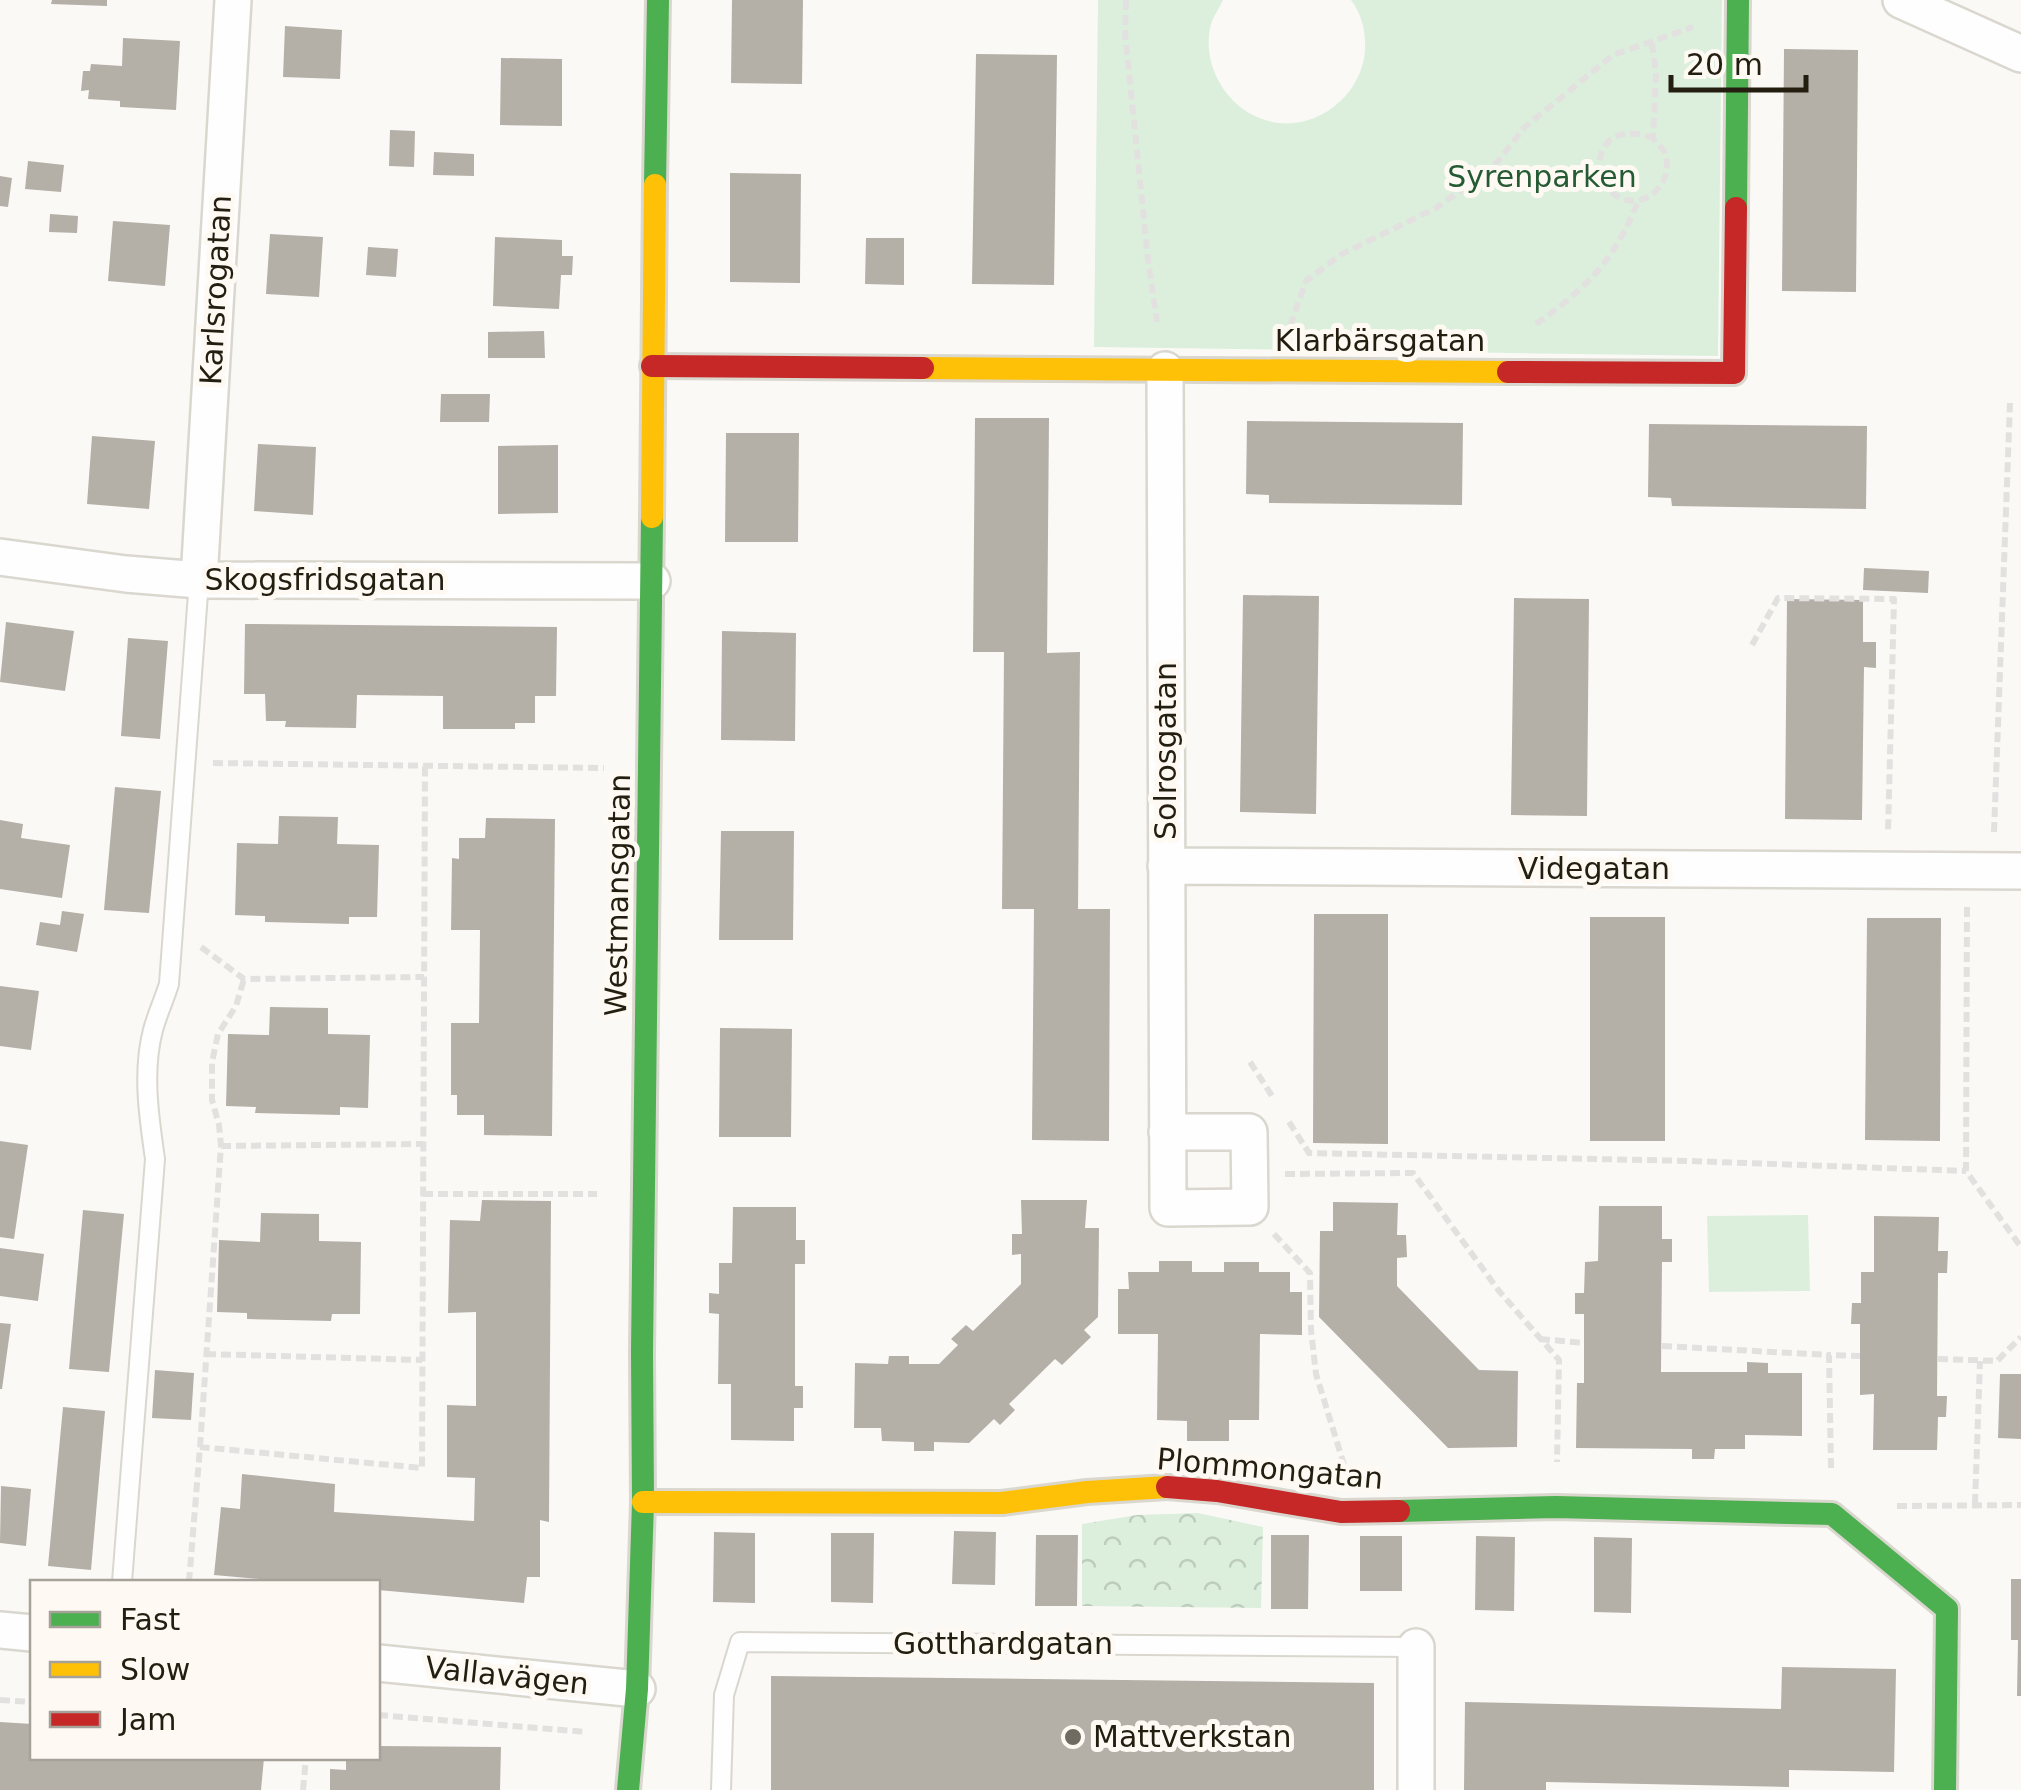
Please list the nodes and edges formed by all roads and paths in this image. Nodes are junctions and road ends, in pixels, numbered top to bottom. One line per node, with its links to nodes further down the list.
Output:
1 (234, 0): 16 (street, Karlsrogatan)
2 (658, 0): 10 (street, Westmansgatan)
3 (1126, 0): 11 (path)
4 (1901, 0): 7 (street)
5 (1737, 5): 6 (path); 13 (street, Klarbärsgatan)
6 (1652, 43): 8 (path); 12 (path)
7 (2021, 54)
8 (1653, 138): 9 (path); 9 (path)
9 (1640, 200): 13 (path)
10 (652, 366): 11 (street, Klarbärsgatan); 17 (street, Westmansgatan)
11 (1165, 370): 12 (street, Klarbärsgatan); 22 (street, Solrosgatan)
12 (1278, 371): 13 (street, Klarbärsgatan)
13 (1504, 372)
14 (2010, 404): 24 (path)
15 (0, 557): 16 (street, Skogsfridsgatan)
16 (199, 580): 17 (street, Skogsfridsgatan); 19 (lane)
17 (652, 581): 48 (street, Westmansgatan)
18 (1752, 645): 23 (path)
19 (187, 762): 20 (path); 25 (lane)
20 (425, 766): 21 (path); 27 (path)
21 (604, 768)
22 (1166, 866): 23 (street, Videgatan); 29 (street, Solrosgatan)
23 (1887, 870): 24 (street, Videgatan)
24 (1994, 870): 32 (path)
25 (174, 929): 26 (path); 54 (lane)
26 (244, 978): 27 (path); 31 (path)
27 (424, 978): 30 (path)
28 (1250, 1062): 32 (path)
29 (1168, 1132): 33 (street); 33 (street, Solrosgatan)
30 (423, 1144): 31 (path); 34 (path)
31 (221, 1146): 41 (path)
32 (1966, 1171): 36 (path)
33 (1249, 1191): 38 (path); 52 (path)
34 (423, 1194): 35 (path); 45 (path)
35 (600, 1194)
36 (2021, 1247)
37 (2021, 1337): 46 (path)
38 (1540, 1338): 39 (path); 51 (path)
39 (1584, 1344)
40 (1662, 1346): 42 (path)
41 (206, 1354): 45 (path); 47 (path)
42 (1829, 1355): 43 (path); 53 (path)
43 (1860, 1356)
44 (1938, 1358): 46 (path)
45 (422, 1360): 47 (path)
46 (1980, 1361): 49 (path)
47 (200, 1446): 55 (path)
48 (643, 1502): 52 (street, Plommongatan); 60 (street, Westmansgatan)
49 (1974, 1504): 50 (path); 53 (path)
50 (2021, 1504)
51 (1556, 1507): 52 (street, Plommongatan); 53 (street, Plommongatan)
52 (1354, 1511)
53 (1832, 1514): 70 (street)
54 (122, 1580)
55 (189, 1580)
56 (0, 1630): 57 (street)
57 (30, 1633)
58 (1416, 1647): 68 (lane, Gotthardgatan); 69 (street)
59 (380, 1664): 60 (street, Vallavägen)
60 (636, 1689): 67 (street, Westmansgatan)
61 (0, 1700): 62 (path)
62 (30, 1702)
63 (380, 1714): 64 (path)
64 (588, 1732)
65 (306, 1760): 66 (path)
66 (303, 1790)
67 (628, 1790)
68 (721, 1790)
69 (1416, 1790)
70 (1945, 1790)

